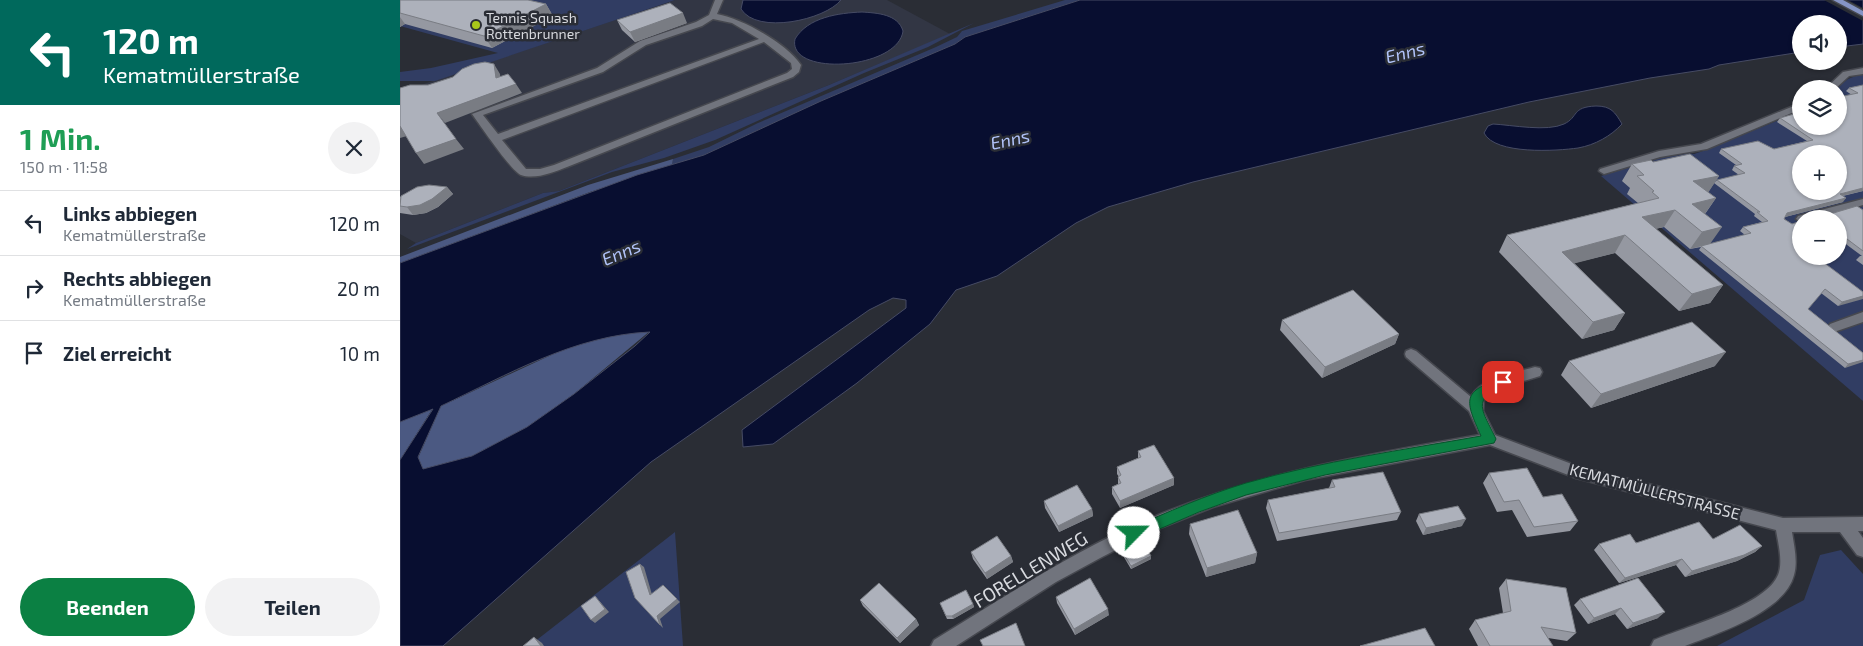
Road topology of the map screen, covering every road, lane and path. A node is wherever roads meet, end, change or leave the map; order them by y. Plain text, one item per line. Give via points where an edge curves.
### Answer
1 (719, 0) edge
2 (1837, 0) edge
3 (1863, 14) edge
4 (712, 16) junction
5 (766, 39) junction
6 (1863, 71) edge
7 (1839, 80) edge
8 (1792, 110) edge
9 (497, 138) junction
10 (1604, 171) dead end
11 (1863, 202) edge
12 (1834, 210) edge
13 (1792, 221) edge
14 (1788, 222) edge
15 (1863, 317) edge
16 (1834, 327) edge
17 (1411, 354) dead end
18 (1535, 372) dead end
19 (1476, 409) junction
20 (1490, 439) junction
21 (1783, 524) junction
22 (1863, 524) edge
23 (1844, 525) junction
24 (1863, 550) edge
25 (940, 646) edge
26 (1660, 646) edge

1 - 4 street
2 - 3 main road
4 - 5 street via 750,28
4 - 9 street via 699,24 643,43 600,70 477,114
5 - 9 street
5 - 9 street via 797,65 790,75 568,164 549,170 524,172 517,168
6 - 7 street via 1846,74
8 - 10 street via 1703,147 1659,154
11 - 12 street
13 - 14 street
15 - 16 street
17 - 19 street
18 - 19 street via 1487,388 1477,397
19 - 20 street
20 - 21 street, KEMATMÜLLERSTRASSE via 1576,472
20 - 25 street, FORELLENWEG via 1325,469 1246,489 1195,507 1084,558
21 - 23 street, KEMATMÜLLERSTRASSE
21 - 26 street via 1788,565 1777,592 1696,634
22 - 23 street, KEMATMÜLLERSTRASSE
23 - 24 street

